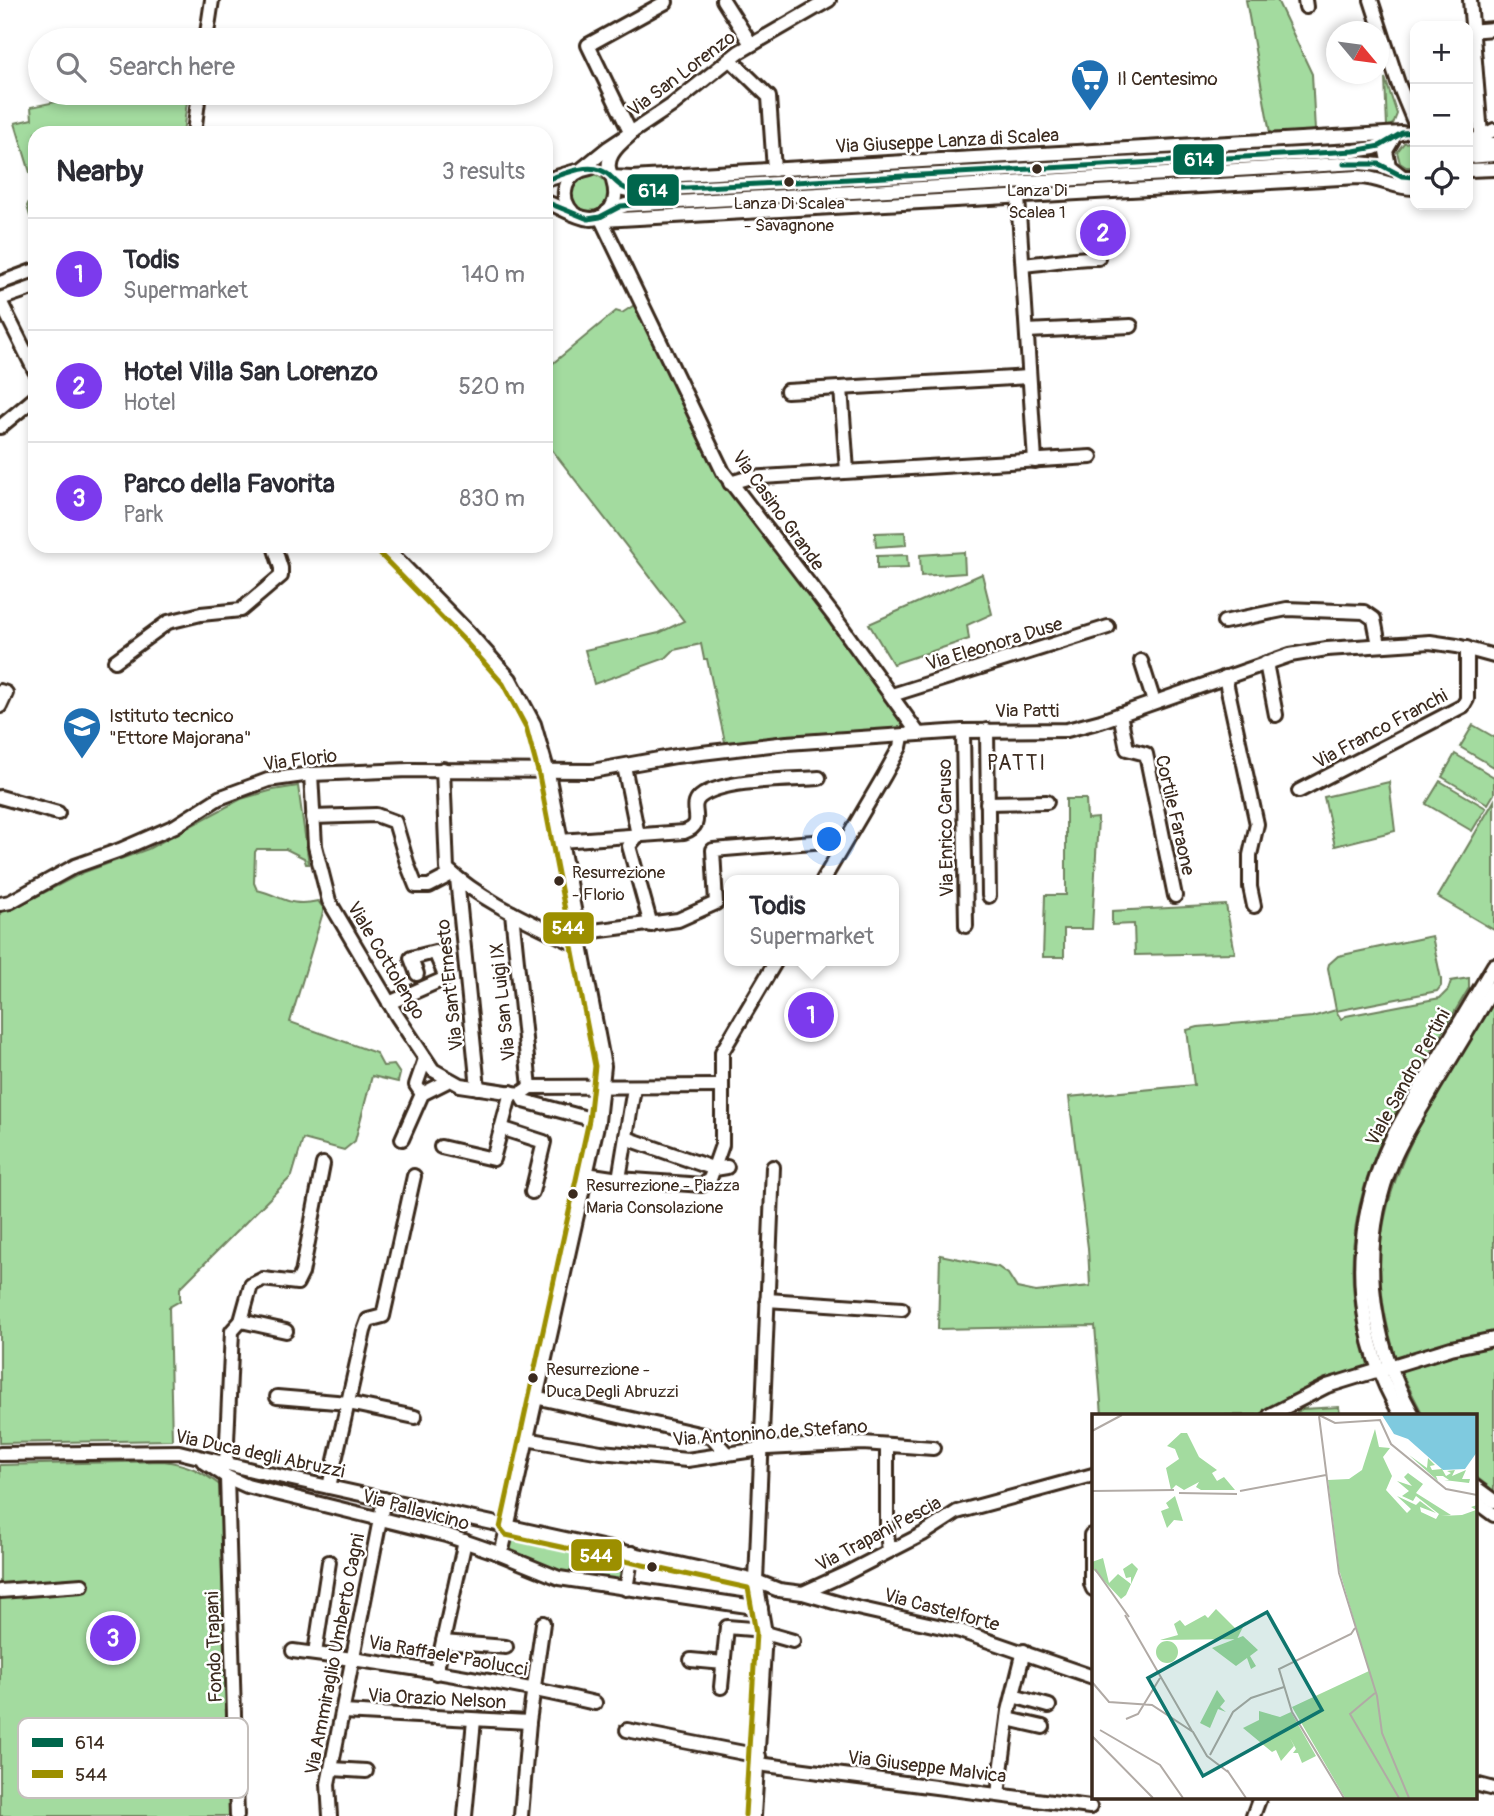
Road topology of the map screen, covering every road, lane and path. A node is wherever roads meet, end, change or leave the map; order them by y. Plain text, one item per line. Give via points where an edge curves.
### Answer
1 (212, 0) edge
2 (723, 0) edge
3 (829, 0) edge
4 (1371, 0) edge
5 (1470, 0) edge
6 (666, 2) dead end
7 (1471, 21) edge
8 (208, 28) edge
9 (1494, 29) edge
10 (1473, 31) edge
11 (751, 44) junction
12 (1473, 52) edge
13 (730, 59) junction
14 (1398, 83) junction
15 (198, 105) edge
16 (1410, 112) edge
17 (195, 126) edge
18 (1494, 130) edge
19 (1410, 133) edge
20 (630, 135) junction
21 (1481, 135) junction
22 (1397, 136) junction
23 (1286, 141) junction
24 (1473, 141) edge
25 (1473, 144) edge
26 (1494, 144) edge
27 (1494, 155) edge
28 (1243, 157) junction
29 (1473, 157) edge
30 (1333, 165) junction
31 (1494, 169) edge
32 (581, 170) junction
33 (774, 170) junction
34 (1392, 170) junction
35 (1473, 170) edge
36 (1410, 177) edge
37 (553, 178) edge
38 (612, 179) junction
39 (1281, 182) junction
40 (1410, 188) edge
41 (1018, 197) junction
42 (553, 205) edge
43 (574, 214) junction
44 (604, 217) junction
45 (1098, 258) dead end
46 (1023, 265) junction
47 (28, 273) edge
48 (0, 283) edge
49 (28, 290) edge
50 (0, 300) edge
51 (1131, 326) dead end
52 (1027, 331) junction
53 (28, 357) edge
54 (1030, 377) junction
55 (841, 388) junction
56 (787, 391) dead end
57 (28, 404) edge
58 (0, 427) edge
59 (1091, 457) dead end
60 (1035, 461) junction
61 (847, 471) junction
62 (730, 483) junction
63 (276, 553) edge
64 (391, 553) edge
65 (1224, 622) dead end
66 (1108, 627) dead end
67 (1380, 645) junction
68 (1467, 648) junction
69 (1494, 656) edge
70 (115, 660) dead end
71 (1141, 661) dead end
72 (1266, 663) junction
73 (1225, 677) junction
74 (3, 692) edge
75 (892, 695) junction
76 (1154, 702) junction
77 (0, 706) edge
78 (1120, 714) junction
79 (1276, 715) dead end
80 (987, 730) junction
81 (964, 731) junction
82 (918, 733) junction
83 (902, 737) junction
84 (624, 766) junction
85 (443, 769) junction
86 (548, 772) junction
87 (309, 774) junction
88 (819, 778) dead end
89 (1299, 791) dead end
90 (0, 797) edge
91 (1047, 802) dead end
92 (988, 803) junction
93 (58, 813) dead end
94 (313, 817) junction
95 (638, 835) junction
96 (560, 841) junction
97 (844, 843) junction
98 (826, 875) edge
99 (455, 876) junction
100 (989, 896) dead end
101 (1175, 896) dead end
102 (0, 904) edge
103 (1254, 906) dead end
104 (512, 913) junction
105 (651, 925) junction
106 (965, 926) dead end
107 (579, 937) junction
108 (1494, 965) edge
109 (773, 966) edge
110 (417, 974) dead end
111 (1494, 987) edge
112 (389, 1003) junction
113 (425, 1059) junction
114 (450, 1080) junction
115 (603, 1086) junction
116 (721, 1086) junction
117 (478, 1088) junction
118 (634, 1088) junction
119 (520, 1091) junction
120 (422, 1094) junction
121 (598, 1121) junction
122 (501, 1128) junction
123 (626, 1138) junction
124 (402, 1139) dead end
125 (441, 1147) dead end
126 (323, 1164) dead end
127 (773, 1167) dead end
128 (721, 1168) junction
129 (586, 1174) junction
130 (414, 1176) dead end
131 (619, 1179) junction
132 (532, 1192) dead end
133 (767, 1300) junction
134 (902, 1310) dead end
135 (241, 1321) junction
136 (286, 1331) dead end
137 (1494, 1339) edge
138 (1384, 1369) junction
139 (278, 1397) dead end
140 (535, 1397) junction
141 (348, 1403) junction
142 (1272, 1414) edge
143 (1401, 1414) edge
144 (1412, 1414) edge
145 (415, 1417) dead end
146 (526, 1439) junction
147 (887, 1445) junction
148 (933, 1448) dead end
149 (760, 1449) junction
150 (0, 1454) edge
151 (192, 1454) junction
152 (727, 1454) junction
153 (226, 1463) junction
154 (269, 1474) junction
155 (1092, 1475) edge
156 (227, 1477) junction
157 (298, 1480) junction
158 (329, 1487) junction
159 (1476, 1488) edge
160 (265, 1490) junction
161 (294, 1498) junction
162 (384, 1499) junction
163 (1494, 1501) edge
164 (1476, 1502) edge
165 (1494, 1515) edge
166 (379, 1519) junction
167 (483, 1521) junction
168 (508, 1526) junction
169 (1091, 1535) dead end
170 (465, 1541) junction
171 (478, 1546) junction
172 (889, 1551) junction
173 (495, 1552) junction
174 (632, 1553) junction
175 (329, 1562) dead end
176 (756, 1581) junction
177 (82, 1585) dead end
178 (1092, 1586) edge
179 (626, 1588) junction
180 (779, 1590) junction
181 (0, 1591) edge
182 (803, 1593) junction
183 (761, 1608) junction
184 (543, 1623) dead end
185 (765, 1632) junction
186 (793, 1641) dead end
187 (443, 1642) junction
188 (506, 1647) dead end
189 (293, 1651) dead end
190 (1024, 1651) junction
191 (315, 1653) junction
192 (354, 1658) junction
193 (691, 1660) dead end
194 (724, 1663) junction
195 (436, 1672) junction
196 (1092, 1677) edge
197 (721, 1687) dead end
198 (533, 1689) junction
199 (1013, 1696) junction
200 (595, 1703) dead end
201 (1049, 1706) dead end
202 (344, 1712) junction
203 (234, 1718) edge
204 (1008, 1719) junction
205 (474, 1720) junction
206 (529, 1722) junction
207 (1044, 1727) dead end
208 (627, 1730) dead end
209 (758, 1760) junction
210 (331, 1769) junction
211 (366, 1771) dead end
212 (1476, 1784) edge
213 (1494, 1789) edge
214 (998, 1794) junction
215 (236, 1798) edge
216 (1260, 1798) edge
217 (1091, 1807) edge
218 (237, 1816) edge
219 (330, 1816) edge
220 (465, 1816) edge
221 (521, 1816) edge
222 (754, 1816) edge
223 (1253, 1816) edge

1 - 8 street
2 - 11 street
3 - 11 street, Via San Lorenzo
4 - 14 street
5 - 7 street
6 - 20 street via 588,45
9 - 10 street
11 - 13 street, Via San Lorenzo
12 - 21 street
13 - 20 street, Via San Lorenzo
13 - 33 street via 769,97
14 - 16 street
14 - 22 street via 1404,119
15 - 17 street
18 - 21 street
19 - 22 street
20 - 32 street, Via San Lorenzo
20 - 38 street, Via San Lorenzo via 612,154
21 - 24 street
22 - 23 street, Via Giuseppe Lanza di Scalea
22 - 28 street, Via Giuseppe Lanza di Scalea via 1362,150
22 - 34 street via 1386,154
23 - 28 street, Via Giuseppe Lanza di Scalea
23 - 33 street, Via Giuseppe Lanza di Scalea
25 - 26 street
27 - 29 street
28 - 38 street, Via Giuseppe Lanza di Scalea via 632,191
30 - 34 street via 1369,163
30 - 39 street
30 - 44 street via 626,205
31 - 35 street
32 - 37 street, Via San Lorenzo
32 - 38 street via 600,169
32 - 43 street via 568,180 564,193
33 - 38 street, Via Giuseppe Lanza di Scalea
34 - 36 street
38 - 44 street via 615,198
39 - 40 street via 1364,177
39 - 41 street
41 - 44 street
41 - 46 street
42 - 43 street
43 - 44 street via 588,219
44 - 62 street, Via Casino Grande via 639,303
45 - 46 street
46 - 52 street
47 - 48 street
49 - 50 street
50 - 53 street
51 - 52 street
52 - 54 street
54 - 55 street
54 - 60 street
55 - 56 street
55 - 61 street
57 - 58 street
59 - 60 street
60 - 61 street
61 - 62 street
62 - 75 street, Via Casino Grande
63 - 70 street via 281,576 241,610 168,622
64 - 86 street via 510,679 534,724
65 - 67 street via 1287,609 1364,612 1374,619
66 - 75 street, Via Eleonora Duse
67 - 68 street, Via Patti via 1438,643
67 - 72 street, Via Patti via 1327,649
68 - 69 street, Via Patti
68 - 89 street, Via Franco Franchi via 1467,699 1463,706
71 - 76 street
72 - 73 street, Via Patti
72 - 79 street
73 - 76 street, Via Patti
73 - 103 street via 1257,824 1250,855
74 - 77 street
75 - 82 street, Via Casino Grande
76 - 78 street, Via Patti
78 - 80 street, Via Patti via 1067,730
78 - 101 street, Cortile Faraone via 1127,749 1146,754
80 - 81 street, Via Patti
80 - 92 street
81 - 82 street, Via Patti
81 - 106 street, Via Enrico Caruso
82 - 83 street, Via Patti
83 - 84 street, Via Patti via 711,751
83 - 97 street
84 - 86 street, Via Patti
84 - 95 street
85 - 86 street, Via Florio
85 - 87 street, Via Florio
85 - 99 street, Via Sant'Ernesto via 447,869
86 - 96 street
87 - 94 street, Viale Cottolengo
87 - 102 street, Via Florio via 268,780 219,798 176,826 75,866
88 - 95 street via 717,787 698,798 696,822 688,831
90 - 93 street
91 - 92 street
92 - 100 street
94 - 99 street via 376,816 395,822 416,886 429,887
94 - 112 street, Viale Cottolengo via 314,846 329,901
95 - 96 street
95 - 105 street via 629,846
96 - 107 street
97 - 98 street
97 - 105 street via 713,850 716,902 678,920
99 - 104 street
99 - 117 street, Via Sant'Ernesto
104 - 107 street via 571,942
104 - 119 street, Via San Luigi IX
105 - 107 street
107 - 115 street via 604,1066
108 - 138 street, Viale Sandro Pertini via 1399,1125 1374,1186 1361,1275 1366,1324
109 - 116 street via 722,1052
110 - 112 street via 411,958 435,952 446,978
111 - 138 street, Viale Sandro Pertini via 1401,1143 1383,1190 1372,1283
112 - 113 street, Viale Cottolengo
113 - 114 street, Viale Cottolengo
113 - 120 street via 416,1085
114 - 117 street, Viale Cottolengo
114 - 120 street
115 - 118 street, Viale Cottolengo
115 - 119 street, Viale Cottolengo
115 - 121 street
116 - 118 street, Viale Cottolengo
116 - 128 street
117 - 119 street, Viale Cottolengo
118 - 123 street
119 - 121 street, Viale Cottolengo via 524,1101
119 - 122 street
120 - 124 street
121 - 129 street
122 - 125 street via 493,1159
122 - 132 street via 544,1142
123 - 128 street
123 - 131 street
126 - 135 street via 297,1283 262,1279 251,1285
127 - 133 street
128 - 131 street via 702,1185
129 - 131 street
129 - 140 street
130 - 141 street via 383,1316 368,1320
133 - 134 street
133 - 149 street
135 - 136 street
135 - 153 street via 233,1331 230,1348
137 - 138 street
138 - 142 street via 1327,1387
138 - 143 street, Viale Sandro Pertini
138 - 144 street, Viale Sandro Pertini
139 - 141 street
140 - 146 street
140 - 152 street via 712,1437
141 - 145 street
141 - 158 street
146 - 152 street, Via Antonino de Stefano via 687,1460
146 - 168 street
147 - 148 street, Via Antonino de Stefano
147 - 149 street, Via Antonino de Stefano
147 - 172 street
149 - 152 street, Via Antonino de Stefano
149 - 176 street
150 - 151 street, Via Duca degli Abruzzi
151 - 153 street, Via Duca degli Abruzzi
151 - 156 street, Via Pallavicino
153 - 154 street, Via Duca degli Abruzzi
154 - 157 street, Via Duca degli Abruzzi
154 - 160 street
155 - 172 street, Via Trapani Pescia via 957,1512
156 - 160 street, Via Pallavicino
156 - 203 street, Fondo Trapani
157 - 158 street, Via Duca degli Abruzzi
157 - 161 street
158 - 162 street, Via Duca degli Abruzzi
159 - 163 street
160 - 161 street, Via Pallavicino
161 - 166 street, Via Pallavicino
162 - 166 street, Via Ammiraglio Umberto Cagni
162 - 167 street, Via Duca degli Abruzzi
164 - 165 street
166 - 170 street, Via Pallavicino
166 - 192 street, Via Ammiraglio Umberto Cagni
167 - 168 street, Via Duca degli Abruzzi
167 - 171 street
168 - 173 street via 502,1548
168 - 174 street, Via Duca degli Abruzzi
169 - 178 street
170 - 171 street, Via Pallavicino
170 - 187 street
171 - 173 street, Via Pallavicino
172 - 182 street, Via Trapani Pescia
173 - 179 street, Via Pallavicino via 559,1577
174 - 176 street, Via Castelforte
174 - 179 street
175 - 191 street
176 - 180 street, Via Castelforte
176 - 183 street
177 - 181 street
179 - 183 street, Via Pallavicino
180 - 182 street, Via Castelforte
180 - 183 street
182 - 190 street, Via Castelforte
183 - 185 street
184 - 198 street
185 - 186 street
185 - 194 street via 727,1627
185 - 209 street
187 - 188 street
187 - 195 street
189 - 191 street, Via Raffaele Paolucci
190 - 196 street, Via Castelforte
190 - 199 street
191 - 192 street, Via Raffaele Paolucci
192 - 195 street, Via Raffaele Paolucci
192 - 202 street, Via Ammiraglio Umberto Cagni
193 - 194 street
194 - 197 street
195 - 198 street, Via Raffaele Paolucci
198 - 200 street, Via Raffaele Paolucci
198 - 206 street
199 - 201 street
199 - 204 street
202 - 205 street, Via Orazio Nelson
202 - 210 street, Via Ammiraglio Umberto Cagni
204 - 207 street
204 - 214 street
205 - 206 street, Via Orazio Nelson
205 - 220 street
206 - 221 street
208 - 209 street, Via Giuseppe Malvica
209 - 214 street, Via Giuseppe Malvica
209 - 222 street
210 - 211 street
210 - 219 street, Via Ammiraglio Umberto Cagni
212 - 213 street
214 - 217 street, Via Giuseppe Malvica
215 - 218 street, Fondo Trapani
216 - 223 street

